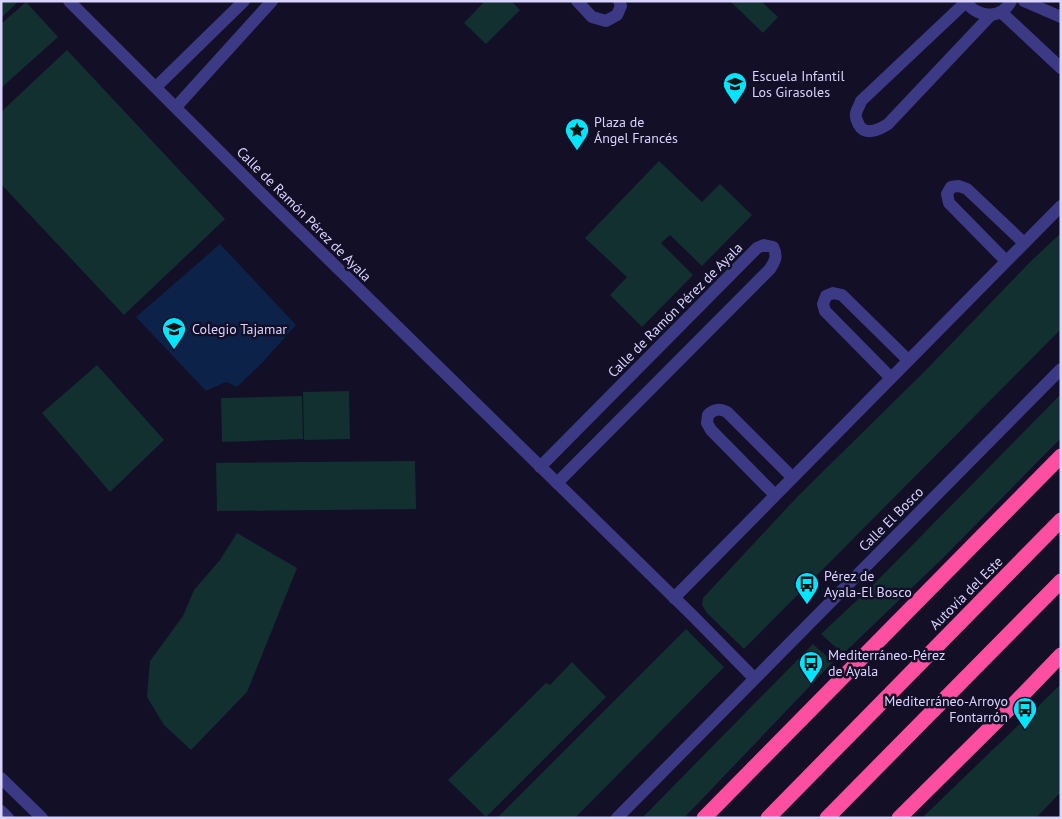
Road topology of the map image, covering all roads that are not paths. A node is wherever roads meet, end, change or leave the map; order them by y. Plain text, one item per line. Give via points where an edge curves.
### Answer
1 (70, 1) edge
2 (244, 1) edge
3 (272, 1) edge
4 (577, 1) edge
5 (619, 1) edge
6 (1011, 1) edge
7 (1024, 1) edge
8 (966, 2) edge
9 (996, 14) junction
10 (1061, 17) edge
11 (1061, 68) edge
12 (156, 87) junction
13 (176, 107) junction
14 (1061, 206) edge
15 (1024, 243) junction
16 (1006, 261) junction
17 (908, 360) junction
18 (1061, 369) edge
19 (891, 378) junction
20 (1061, 456) edge
21 (540, 467) junction
22 (792, 477) junction
23 (556, 482) junction
24 (774, 494) junction
25 (1061, 520) edge
26 (1061, 581) edge
27 (674, 598) junction
28 (1061, 655) edge
29 (754, 678) junction
30 (1, 778) edge
31 (930, 787) junction
32 (1, 811) edge
33 (36, 816) edge
34 (8, 818) edge
35 (617, 818) edge
36 (704, 818) edge
37 (768, 818) edge
38 (827, 818) edge
39 (899, 818) edge
40 (909, 818) edge

1 - 12 street, Calle de Ramón Pérez de Ayala
2 - 12 street
3 - 13 street
4 - 5 street via 592,17 606,21 617,15 621,6
6 - 9 street
7 - 10 street
8 - 9 street via 981,14
8 - 9 street via 861,101 856,113 861,128 879,130 888,124
9 - 11 street
12 - 13 street, Calle de Ramón Pérez de Ayala
13 - 21 street, Calle de Ramón Pérez de Ayala
14 - 15 street
15 - 16 street
15 - 16 street via 966,189 951,187 947,194 949,203
16 - 17 street
17 - 19 street
17 - 19 street via 842,295 833,293 826,296 825,311
18 - 29 street, Calle El Bosco
19 - 22 street
20 - 36 highway
21 - 23 street, Calle de Ramón Pérez de Ayala
21 - 23 street, Calle de Ramón Pérez de Ayala via 757,248 764,245 773,247 776,253 770,269
22 - 24 street
22 - 24 street via 727,412 713,410 707,423 711,430
23 - 27 street, Calle de Ramón Pérez de Ayala
24 - 27 street
25 - 37 highway, Autovía del Este
26 - 38 highway
27 - 29 street, Calle de Ramón Pérez de Ayala
28 - 31 highway
29 - 35 street, Calle El Bosco
30 - 33 street
31 - 39 highway
31 - 40 highway
32 - 34 street

